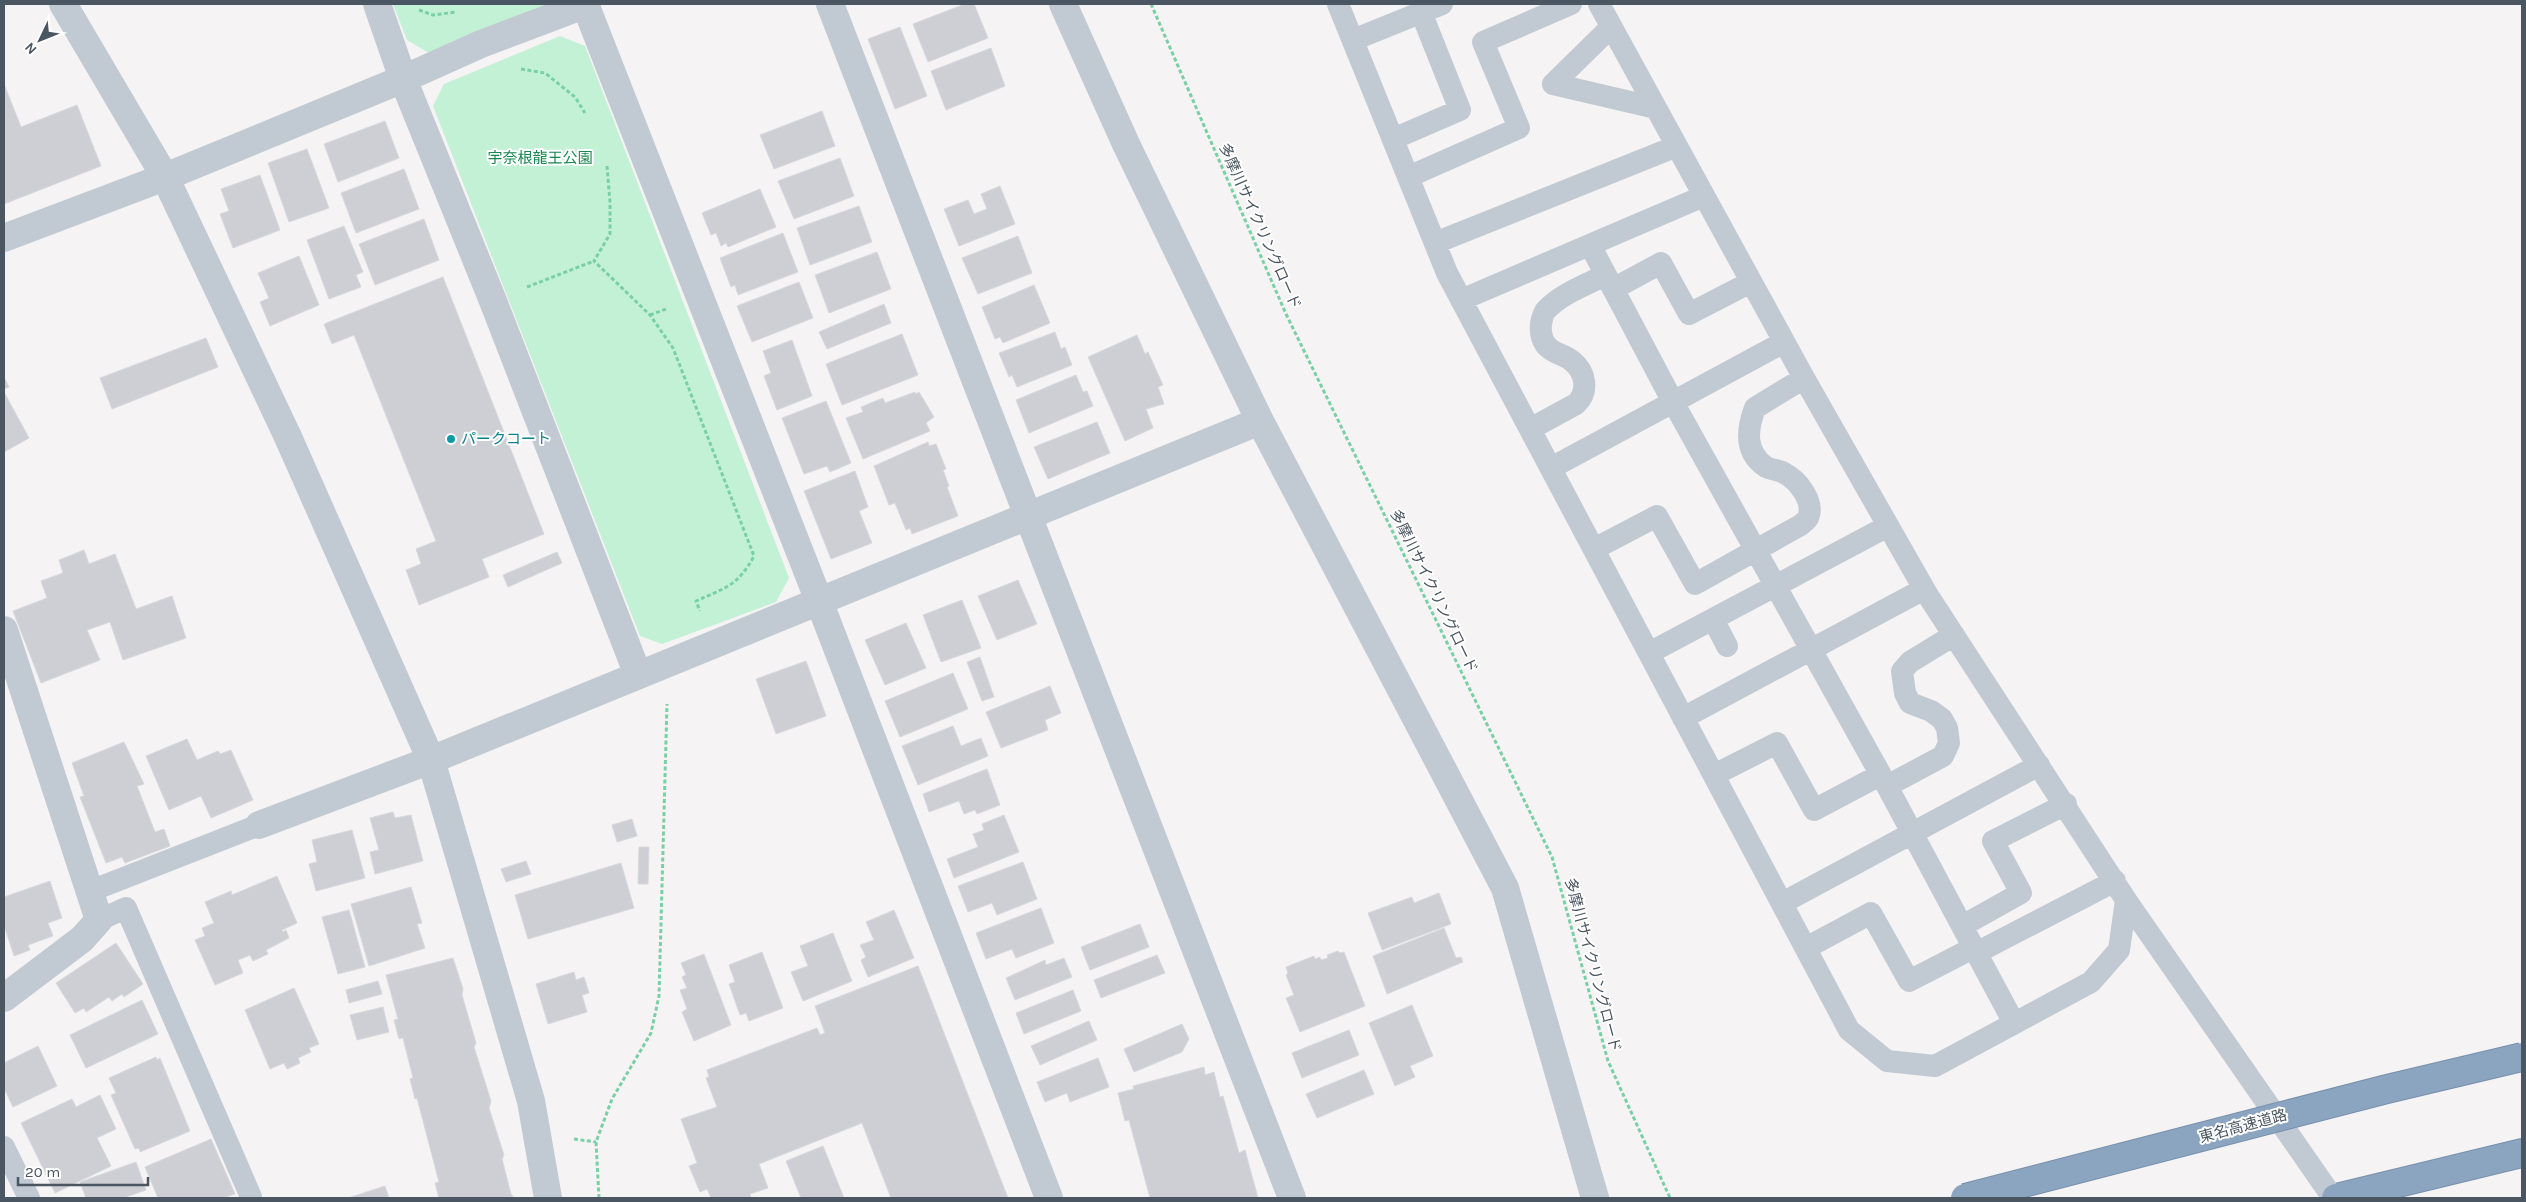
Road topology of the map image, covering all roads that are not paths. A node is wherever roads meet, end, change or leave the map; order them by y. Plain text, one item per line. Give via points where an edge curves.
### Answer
1 (63, 4) edge
2 (377, 4) edge
3 (586, 4) edge
4 (830, 4) edge
5 (1063, 4) edge
6 (1338, 4) edge
7 (1442, 4) edge
8 (1571, 4) edge
9 (1598, 4) edge
10 (1421, 12) junction
11 (1611, 27) junction
12 (1353, 40) junction
13 (403, 79) junction
14 (1656, 108) junction
15 (1393, 139) junction
16 (1677, 146) junction
17 (1408, 176) junction
18 (165, 177) junction
19 (1704, 196) junction
20 (4, 238) edge
21 (1435, 243) junction
22 (1590, 245) junction
23 (1609, 282) junction
24 (1751, 282) junction
25 (1461, 300) junction
26 (1784, 342) junction
27 (1804, 378) junction
28 (1673, 402) junction
29 (1260, 422) junction
30 (1530, 429) junction
31 (1551, 468) junction
32 (1028, 515) junction
33 (1888, 526) junction
34 (1594, 550) junction
35 (1756, 550) junction
36 (1775, 586) junction
37 (1924, 590) junction
38 (819, 601) junction
39 (1713, 620) junction
40 (4, 630) edge
41 (1954, 635) junction
42 (1727, 646) dead end
43 (1811, 650) junction
44 (1649, 653) junction
45 (638, 675) junction
46 (1683, 718) junction
47 (431, 760) junction
48 (2039, 765) junction
49 (1714, 775) junction
50 (1883, 780) junction
51 (2066, 804) junction
52 (259, 825) joint
53 (1912, 833) junction
54 (2115, 881) junction
55 (88, 892) junction
56 (2126, 900) junction
57 (1782, 903) junction
58 (99, 920) junction
59 (1962, 926) junction
60 (1806, 948) junction
61 (1975, 950) junction
62 (4, 998) edge
63 (2014, 1023) junction
64 (2522, 1057) edge
65 (4, 1147) edge
66 (2522, 1153) edge
67 (251, 1196) dead end
68 (28, 1198) edge
69 (548, 1198) edge
70 (1049, 1198) edge
71 (1292, 1198) edge
72 (1595, 1198) edge
73 (1965, 1198) edge
74 (2334, 1198) edge

1 - 18 street
2 - 13 street
3 - 13 street via 481,44
3 - 38 street
4 - 32 street
5 - 29 street via 1126,144
6 - 12 lane
7 - 10 lane
8 - 17 lane via 1483,42 1519,128
9 - 11 lane
10 - 12 lane
10 - 15 lane via 1460,110
11 - 14 lane
11 - 14 lane via 1554,84
12 - 15 lane
13 - 18 street
13 - 45 street
14 - 16 lane
15 - 17 lane
16 - 19 lane
16 - 21 lane
17 - 21 lane
18 - 20 street
18 - 47 street via 288,436
19 - 22 lane
19 - 24 lane
21 - 25 lane
22 - 23 lane
22 - 25 lane
23 - 24 lane via 1661,263 1689,314
23 - 28 lane
23 - 30 lane via 1556,300 1544,312 1540,327 1543,341 1549,349 1577,366 1585,387 1576,404
24 - 26 lane
25 - 30 lane
26 - 27 lane
26 - 28 lane
27 - 33 lane
27 - 35 lane via 1755,408 1748,428 1756,457 1767,468 1785,473 1797,482 1810,505 1808,518 1800,526
28 - 31 lane
28 - 35 lane
29 - 32 street
29 - 72 street via 1505,888
30 - 31 lane
31 - 34 lane
32 - 38 street
32 - 71 street
33 - 36 lane
33 - 37 lane
34 - 35 lane via 1657,516 1695,584
34 - 44 lane
35 - 36 lane
36 - 39 lane
36 - 43 lane
37 - 41 lane
37 - 43 lane
38 - 45 street
38 - 70 street
39 - 42 lane
39 - 44 lane
40 - 55 street
41 - 48 lane
41 - 50 lane via 1902,670 1905,693 1910,703 1931,711 1942,719 1947,728 1949,742 1943,756
43 - 46 lane
43 - 50 lane
44 - 46 lane
45 - 47 street
46 - 49 lane
47 - 52 street
47 - 69 street via 531,1101
48 - 51 lane
48 - 53 lane
49 - 50 lane via 1777,743 1814,810
49 - 57 lane
50 - 53 lane
51 - 54 lane
51 - 59 lane via 1993,841 2021,893
52 - 55 lane
53 - 57 lane
53 - 59 lane
54 - 56 lane
54 - 61 lane
55 - 58 street
56 - 63 lane via 2119,950 2091,982
56 - 74 lane
57 - 60 lane
58 - 62 street via 82,939
58 - 67 lane via 126,908
59 - 61 lane
60 - 61 lane via 1871,913 1909,981
60 - 63 lane via 1849,1030 1887,1061 1936,1066
61 - 63 lane
64 - 73 highway, 東名高速道路, bridge
65 - 68 lane
66 - 74 highway

